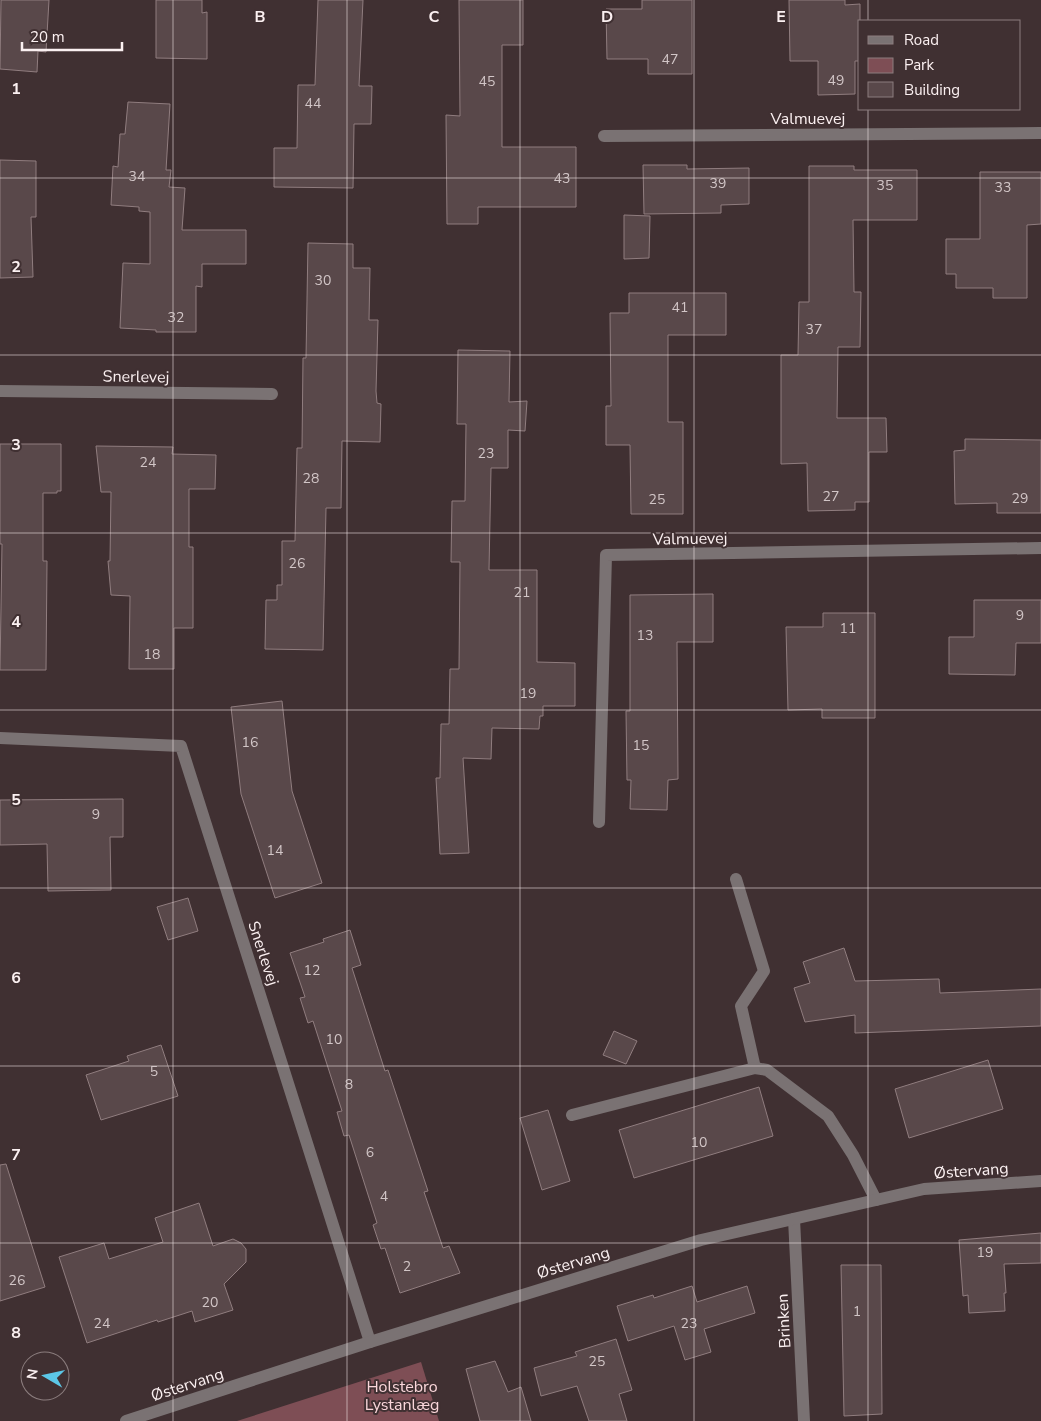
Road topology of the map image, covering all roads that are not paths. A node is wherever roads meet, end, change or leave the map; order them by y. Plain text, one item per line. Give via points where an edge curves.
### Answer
1 (1041, 133) edge
2 (604, 136) dead end
3 (0, 391) edge
4 (272, 394) dead end
5 (1041, 548) edge
6 (0, 738) edge
7 (599, 822) dead end
8 (736, 879) dead end
9 (755, 1068) junction
10 (572, 1115) dead end
11 (1041, 1181) edge
12 (876, 1200) junction
13 (794, 1219) junction
14 (370, 1342) junction
15 (126, 1421) edge
16 (804, 1421) edge

1 - 2 street, Valmuevej
3 - 4 street, Snerlevej
5 - 7 street, Valmuevej via 606,555
6 - 14 street, Snerlevej via 181,746
8 - 9 street via 764,971 741,1006
9 - 10 street
9 - 12 street via 767,1070 828,1116
11 - 12 street, Østervang via 924,1189
12 - 13 street, Østervang
13 - 14 street, Østervang via 702,1240
13 - 16 street, Brinken
14 - 15 street, Østervang

